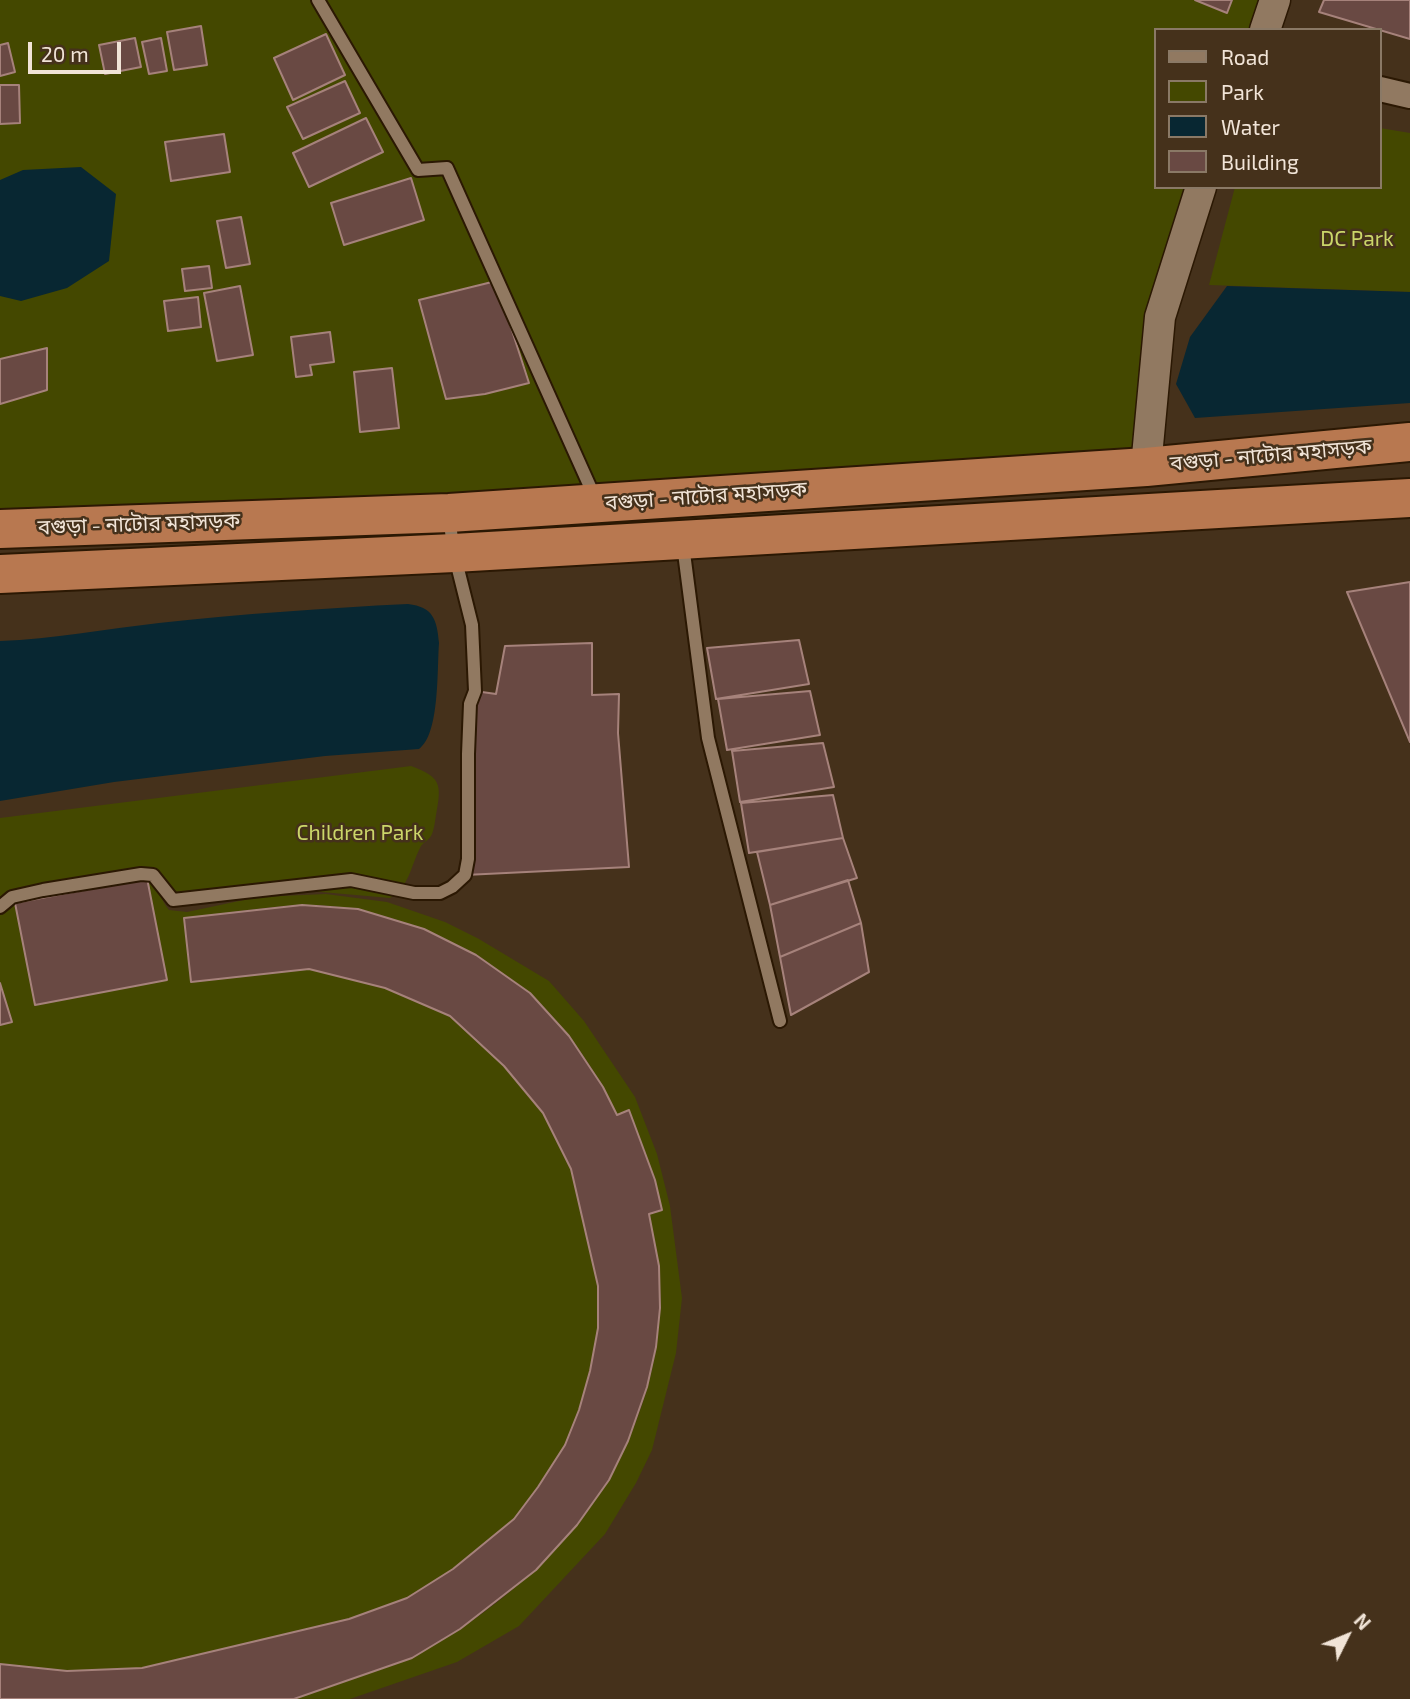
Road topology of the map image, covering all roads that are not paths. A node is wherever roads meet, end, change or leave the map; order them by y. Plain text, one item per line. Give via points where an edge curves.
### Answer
1 (318, 0) edge
2 (1275, 0) edge
3 (1266, 28) edge
4 (1382, 89) edge
5 (1410, 96) edge
6 (1200, 189) edge
7 (1410, 442) edge
8 (1146, 467) junction
9 (1410, 498) edge
10 (597, 503) junction
11 (449, 513) junction
12 (1129, 514) junction
13 (0, 529) edge
14 (682, 540) junction
15 (454, 553) junction
16 (0, 573) edge
17 (0, 907) edge
18 (780, 1021) dead end

1 - 10 lane via 418,170 447,168
2 - 3 street
4 - 5 street
6 - 8 street via 1160,317
7 - 8 highway, বগুড়া - নাটোর মহাসড়ক
8 - 10 highway, বগুড়া - নাটোর মহাসড়ক
8 - 12 highway
9 - 12 highway, বগুড়া - নাটোর মহাসড়ক
10 - 11 highway, বগুড়া - নাটোর মহাসড়ক
11 - 13 highway, বগুড়া - নাটোর মহাসড়ক
11 - 15 lane
12 - 14 highway, বগুড়া - নাটোর মহাসড়ক
14 - 15 highway, বগুড়া - নাটোর মহাসড়ক
14 - 18 lane via 708,738
15 - 16 highway, বগুড়া - নাটোর মহাসড়ক
15 - 17 lane via 472,625 475,691 470,704 468,859 465,875 452,887 440,893 414,893 351,880 173,900 153,875 141,874 12,897

